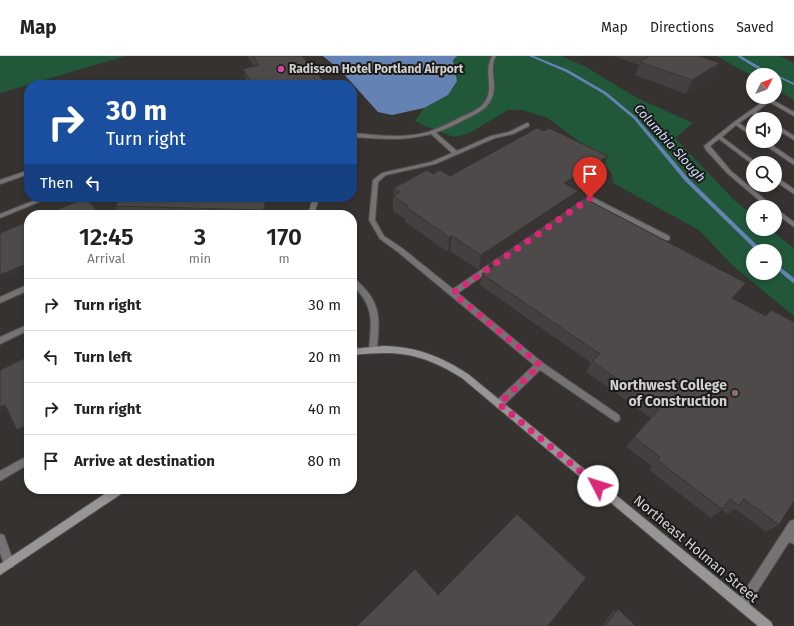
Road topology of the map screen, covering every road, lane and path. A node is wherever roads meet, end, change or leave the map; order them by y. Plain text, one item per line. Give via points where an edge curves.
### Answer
1 (494, 56) edge
2 (753, 112) edge
3 (794, 114) edge
4 (746, 117) edge
5 (736, 123) junction
6 (527, 125) dead end
7 (746, 130) edge
8 (782, 130) edge
9 (432, 132) junction
10 (357, 136) edge
11 (719, 137) junction
12 (794, 138) edge
13 (772, 148) edge
14 (456, 153) junction
15 (746, 157) edge
16 (794, 163) edge
17 (24, 174) edge
18 (0, 182) edge
19 (782, 183) edge
20 (794, 192) edge
21 (763, 200) edge
22 (35, 202) edge
23 (577, 207) edge
24 (0, 216) edge
25 (782, 216) edge
26 (794, 225) edge
27 (667, 238) dead end
28 (505, 257) edge
29 (357, 286) edge
30 (24, 289) edge
31 (453, 293) junction
32 (0, 300) edge
33 (24, 329) edge
34 (0, 341) edge
35 (374, 349) junction
36 (357, 351) edge
37 (540, 365) junction
38 (499, 404) junction
39 (616, 418) dead end
40 (24, 462) edge
41 (0, 476) edge
42 (113, 494) edge
43 (792, 533) edge
44 (0, 539) edge
45 (4, 566) edge
46 (742, 605) junction
47 (767, 626) edge

1 - 9 street via 489,70 489,99 483,108
2 - 3 street via 770,100
4 - 5 street
5 - 7 street
5 - 11 street
6 - 14 street via 511,134 493,137
8 - 12 street
9 - 10 street via 406,137
9 - 14 street
11 - 15 street
11 - 21 street via 707,146 711,153
13 - 16 street
14 - 31 street via 433,163 384,174 375,181 372,220 382,237
17 - 18 street
19 - 20 street
22 - 24 street
23 - 27 street via 590,198
25 - 26 street
28 - 31 street
29 - 35 street via 374,305
30 - 32 street
31 - 37 street
33 - 34 street
35 - 36 street, Northeast Holman Street
35 - 38 street, Northeast Holman Street via 413,351 433,357 465,376
37 - 38 street
37 - 39 street
38 - 46 street, Northeast Holman Street
40 - 41 street
42 - 45 street
43 - 46 street
44 - 45 street
46 - 47 street, Northeast Holman Street

